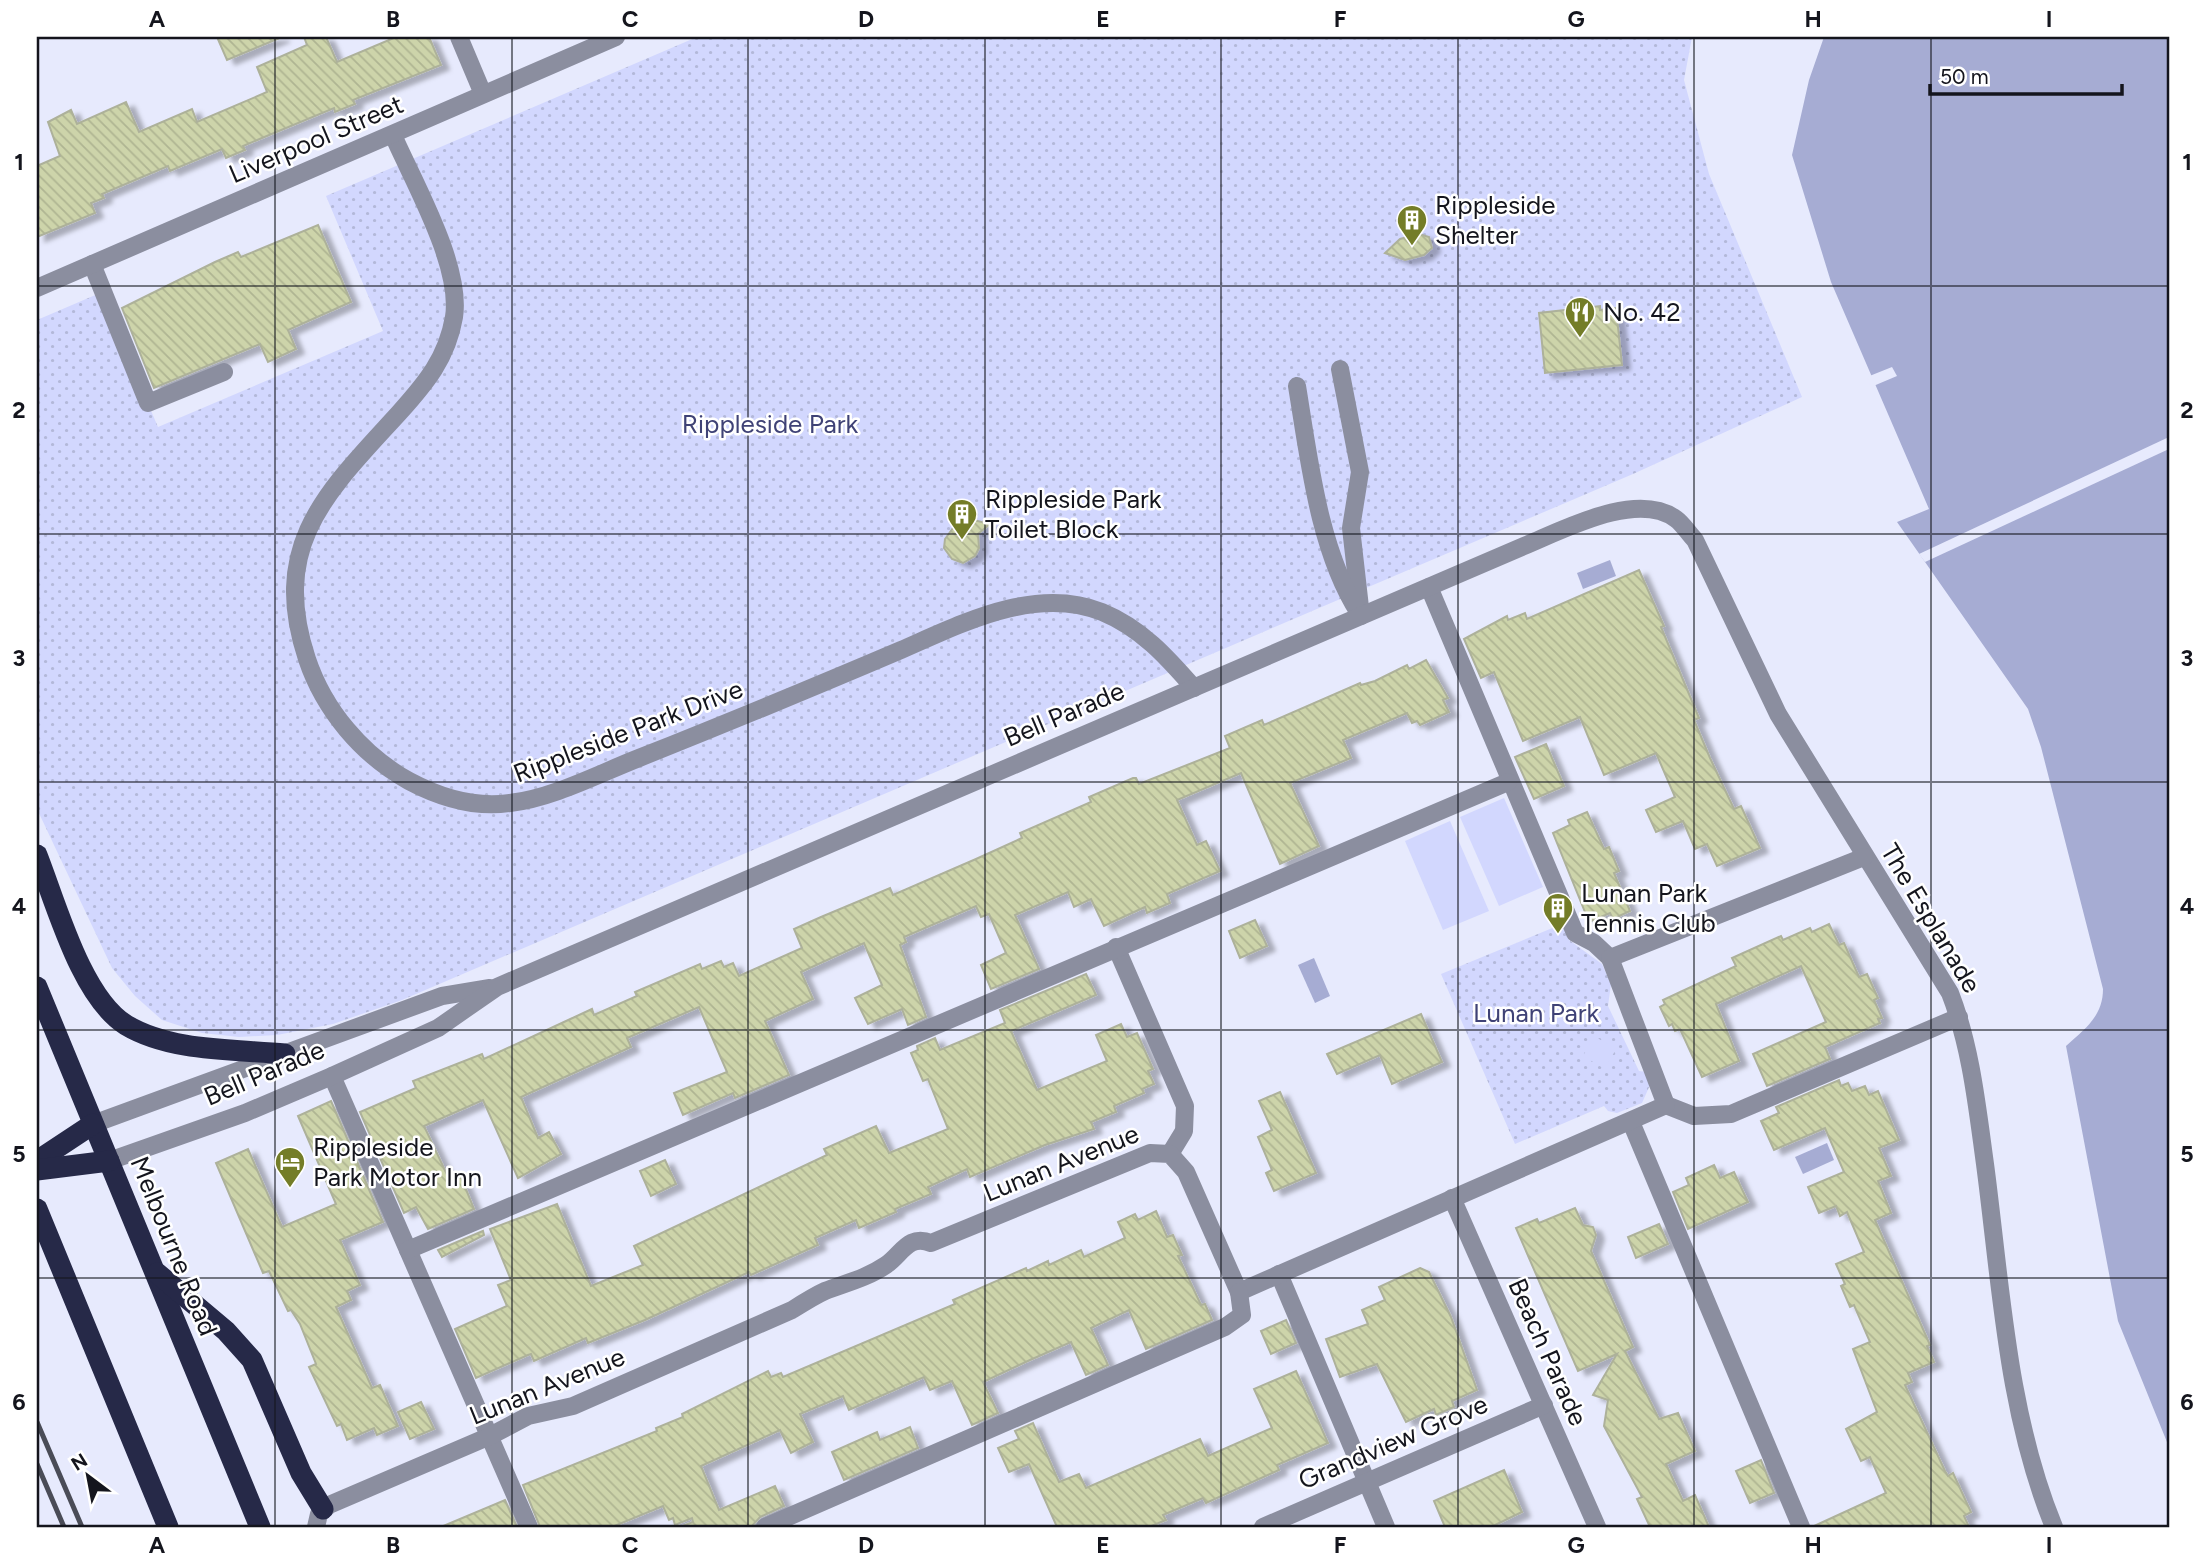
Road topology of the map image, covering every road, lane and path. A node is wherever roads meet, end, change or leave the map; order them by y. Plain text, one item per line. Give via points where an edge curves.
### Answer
1 (459, 37) edge
2 (616, 37) edge
3 (484, 94) junction
4 (393, 135) junction
5 (92, 264) junction
6 (37, 288) edge
7 (1340, 369) dead end
8 (224, 372) dead end
9 (1297, 386) dead end
10 (1658, 511) joint
11 (1429, 587) junction
12 (1361, 616) junction
13 (1194, 688) junction
14 (1508, 782) junction
15 (37, 855) edge
16 (1864, 857) junction
17 (1116, 947) junction
18 (1610, 958) junction
19 (37, 987) edge
20 (497, 987) junction
21 (1959, 1017) junction
22 (285, 1054) junction
23 (332, 1076) junction
24 (1666, 1105) junction
25 (1631, 1122) junction
26 (93, 1124) junction
27 (1170, 1154) junction
28 (37, 1161) edge
29 (108, 1161) junction
30 (37, 1170) edge
31 (1452, 1198) junction
32 (37, 1209) edge
33 (408, 1250) junction
34 (153, 1270) junction
35 (1279, 1274) junction
36 (1239, 1292) junction
37 (1544, 1405) junction
38 (490, 1436) junction
39 (1366, 1482) junction
40 (319, 1518) edge
41 (168, 1527) edge
42 (260, 1527) edge
43 (529, 1527) edge
44 (765, 1527) edge
45 (1263, 1527) edge
46 (1386, 1527) edge
47 (1597, 1527) edge
48 (1801, 1527) edge
49 (2054, 1527) edge

1 - 3 street
2 - 3 street, Liverpool Street
3 - 4 street, Liverpool Street
4 - 5 street, Liverpool Street
4 - 13 street, Rippleside Park Drive via 448,261 454,299 450,333 434,375 318,506 301,547 294,582 296,618 313,676 350,734 397,773 470,804 511,803 565,787 977,618 1024,604 1100,611 1155,643
5 - 6 street, Liverpool Street
5 - 8 street via 148,403
7 - 12 street via 1360,472 1351,528
9 - 12 street via 1326,536 1344,590
10 - 11 street, Bell Parade via 1628,509 1594,518
10 - 16 street, The Esplanade via 1676,519 1695,540 1778,714
11 - 12 street, Bell Parade
11 - 14 street
12 - 13 street, Bell Parade
13 - 20 street, Bell Parade
14 - 17 street
14 - 18 street via 1575,933
15 - 22 highway via 81,964 110,1011 127,1025 168,1041
16 - 18 street
16 - 21 street, The Esplanade via 1950,993
17 - 27 street via 1185,1106 1184,1131
17 - 33 street
18 - 24 street
19 - 26 highway, Melbourne Road
20 - 22 street, Bell Parade via 442,996
20 - 23 street, Bell Parade via 438,1028
21 - 24 street via 1731,1114 1694,1116
21 - 49 street, The Esplanade via 1976,1096 2023,1431
22 - 26 street, Bell Parade
23 - 29 street, Bell Parade via 245,1113
23 - 33 street
24 - 25 street
25 - 31 street
25 - 48 street
26 - 28 highway, Bell Parade
26 - 29 highway, Melbourne Road
27 - 36 street, Lunan Avenue via 1186,1172
27 - 38 street, Lunan Avenue via 1150,1153 931,1243 911,1242 888,1264 792,1310 591,1399 528,1416
29 - 30 highway, Bell Parade
29 - 34 highway, Melbourne Road
31 - 35 street
31 - 37 street, Beach Parade
32 - 41 highway
33 - 38 street
34 - 40 highway via 241,1345
34 - 42 highway, Melbourne Road
35 - 36 street
35 - 39 street
36 - 44 street via 1242,1315 1225,1327
37 - 39 street, Grandview Grove
37 - 47 street, Beach Parade
38 - 40 street, Lunan Avenue
38 - 43 street
39 - 45 street, Grandview Grove
39 - 46 street

